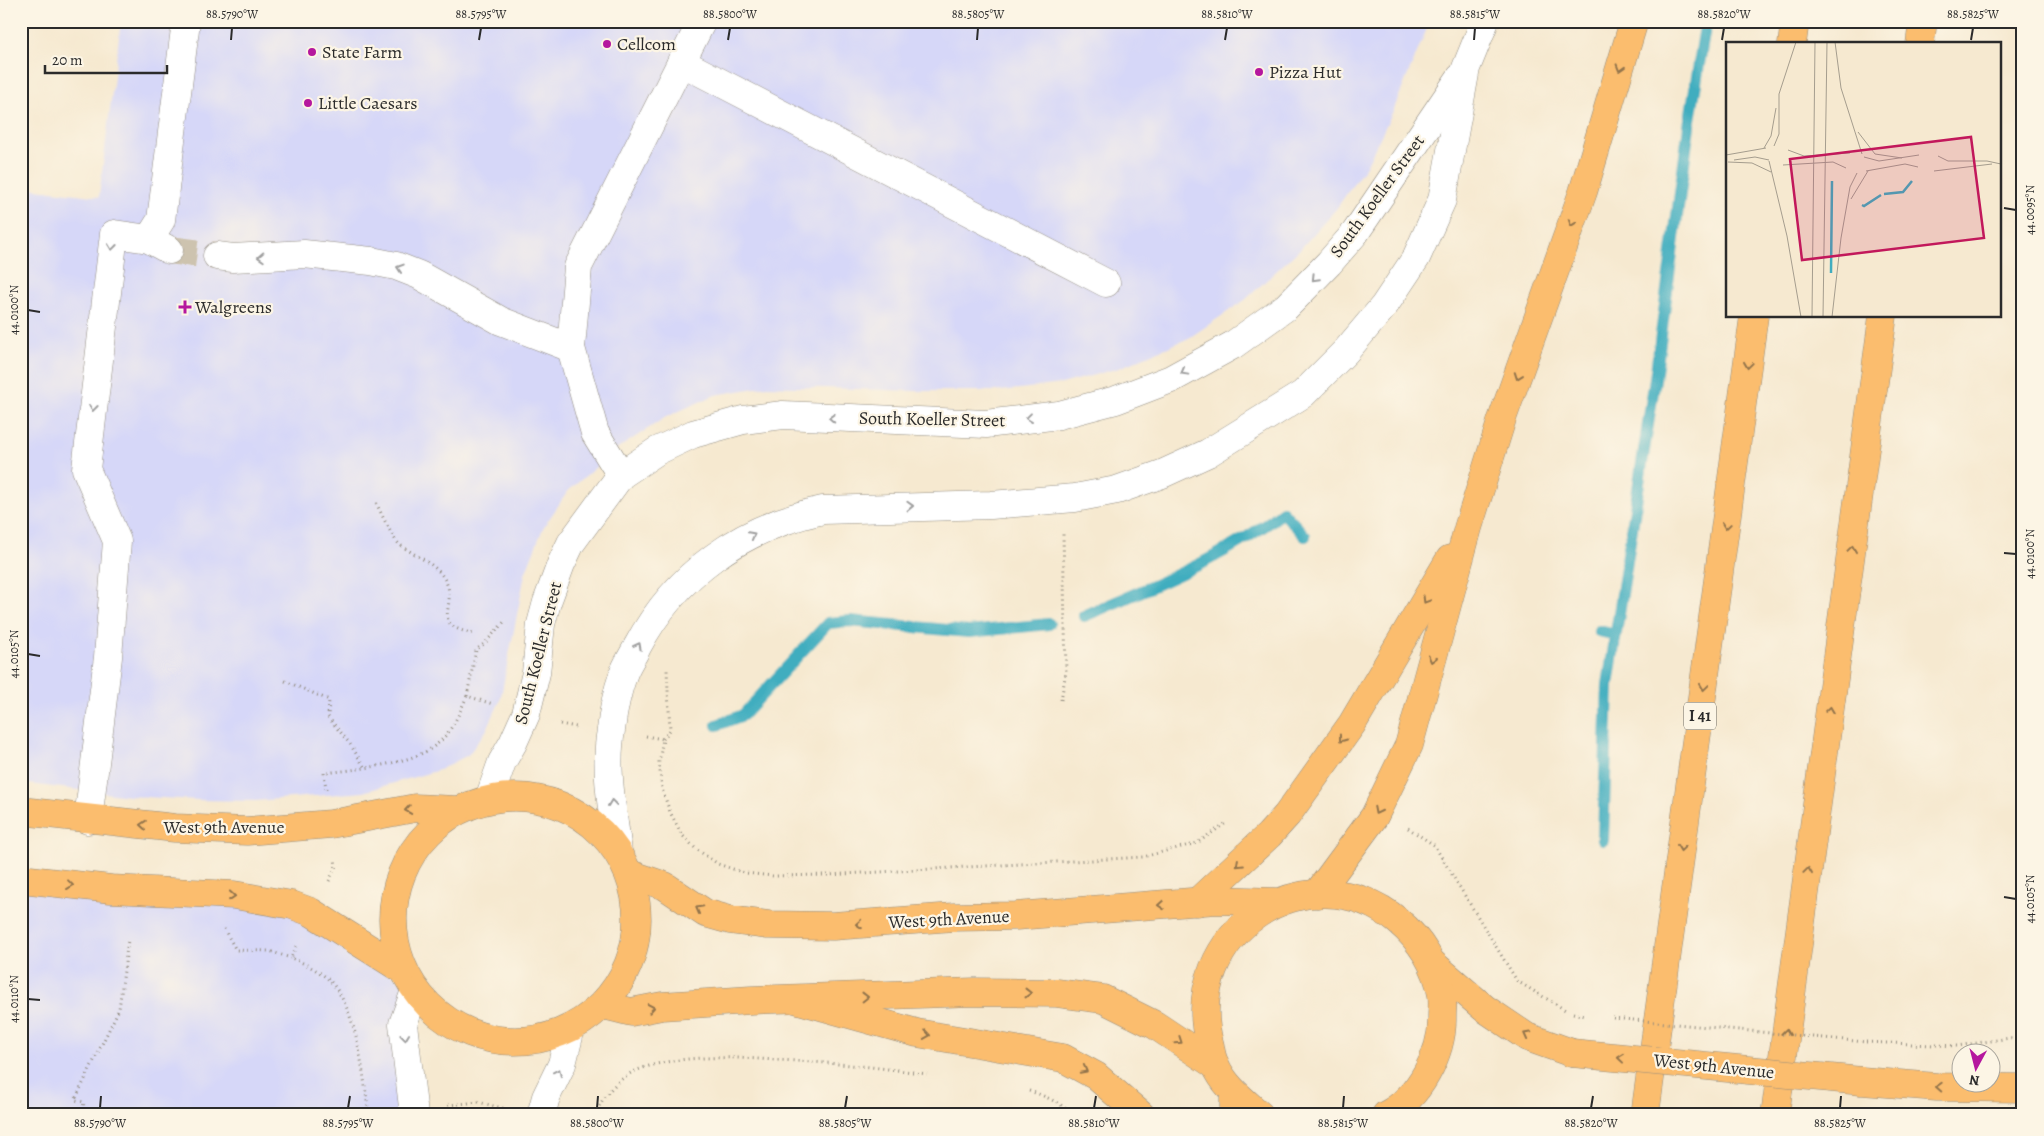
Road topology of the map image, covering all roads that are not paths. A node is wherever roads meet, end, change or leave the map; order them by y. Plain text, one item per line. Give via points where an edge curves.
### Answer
1 (186, 21) edge
2 (702, 21) edge
3 (1485, 21) edge
4 (1634, 21) edge
5 (1795, 21) edge
6 (1923, 21) edge
7 (1792, 42) edge
8 (1920, 42) edge
9 (681, 62) junction
10 (1466, 68) junction
11 (217, 256) tunnel mouth
12 (1106, 283) dead end
13 (1754, 318) edge
14 (1883, 318) edge
15 (571, 348) junction
16 (621, 475) junction
17 (1468, 528) junction
18 (489, 799) junction
19 (457, 810) junction
20 (21, 811) edge
21 (88, 820) junction
22 (624, 863) junction
23 (21, 879) edge
24 (1317, 894) junction
25 (1197, 902) junction
26 (1280, 902) junction
27 (1432, 963) junction
28 (409, 980) junction
29 (795, 999) junction
30 (603, 1005) junction
31 (571, 1028) junction
32 (1215, 1065) junction
33 (2023, 1088) edge
34 (1234, 1104) edge
35 (426, 1110) edge
36 (541, 1115) edge
37 (1141, 1115) edge
38 (1260, 1115) edge
39 (1386, 1115) edge
40 (1645, 1115) edge
41 (1775, 1115) edge

1 -> 21 street via 159,245 114,234 86,469 117,541 108,657
2 - 9 street
3 - 10 street, South Koeller Street
4 -> 17 main road via 1583,192 1502,419
5 - 7 main road
6 - 8 main road
9 - 12 street
9 - 15 street via 578,267
10 -> 16 street, South Koeller Street via 1355,233 1329,263 1286,307 1232,345 1171,379 1116,400 1059,415 986,424 783,415 743,420 693,434 657,451
22 -> 10 street, South Koeller Street via 609,778 610,732 623,674 649,625 674,594 714,556 758,531 796,516 823,510 991,505 1056,500 1117,490 1208,453 1303,394 1346,351 1384,306 1416,258 1442,200
15 -> 11 street via 501,321 419,275 396,266 304,254
13 -> 40 main road, I 41
41 -> 14 main road
15 - 16 street via 595,433
16 - 18 street, South Koeller Street via 571,543 561,564 541,624 536,673 526,714 502,762
17 -> 24 main road via 1409,745 1374,817
17 -> 25 main road via 1352,724 1292,807 1269,835
18 - 19 main road
18 - 22 main road via 526,797 562,805 593,824
19 -> 21 main road, West 9th Avenue via 415,808 330,824 247,831
19 - 28 main road via 421,839 398,879 392,925
20 - 21 main road, West 9th Avenue
25 -> 22 main road, West 9th Avenue via 833,926 768,925 705,913
22 - 30 main road via 638,908 636,943 624,976
23 -> 28 main road via 111,889 234,895 292,905 311,912
24 - 26 main road
24 - 27 main road via 1353,897 1385,911 1413,933
25 - 26 main road, West 9th Avenue
26 - 32 main road via 1246,922 1220,952 1206,988 1204,1027
33 -> 27 main road, West 9th Avenue, bridge via 1937,1087 1572,1053 1527,1037 1484,1008
27 - 39 main road via 1442,995 1442,1028 1434,1060 1417,1088
28 - 31 main road via 446,1021 486,1039 529,1041
28 -> 35 street via 403,1024
30 -> 29 main road via 631,1012 662,1006
29 -> 32 main road via 974,992 1057,993 1104,999 1155,1025
29 -> 37 main road via 917,1033 1063,1058 1096,1076
30 - 31 main road
36 -> 31 street via 562,1064
32 - 34 main road
34 - 38 main road

